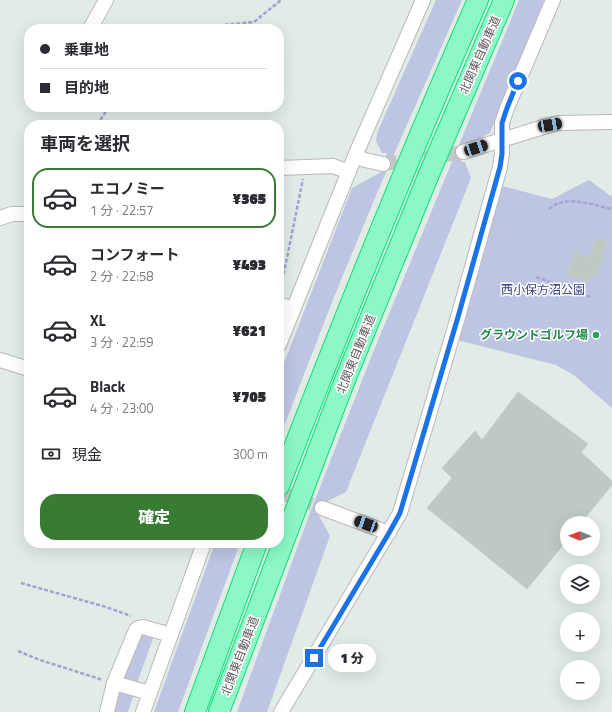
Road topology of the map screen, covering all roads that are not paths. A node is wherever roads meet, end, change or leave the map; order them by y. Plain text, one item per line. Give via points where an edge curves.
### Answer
1 (106, 0) edge
2 (423, 0) edge
3 (478, 0) edge
4 (504, 0) edge
5 (553, 0) edge
6 (93, 24) edge
7 (612, 122) edge
8 (502, 139) junction
9 (463, 152) tunnel mouth
10 (355, 156) junction
11 (383, 164) tunnel mouth
12 (284, 168) edge
13 (349, 172) junction
14 (24, 214) edge
15 (0, 218) edge
16 (284, 306) edge
17 (293, 309) junction
18 (284, 332) edge
19 (0, 360) edge
20 (24, 367) edge
21 (284, 473) edge
22 (322, 508) tunnel mouth
23 (389, 533) junction
24 (284, 541) edge
25 (202, 548) edge
26 (255, 548) edge
27 (281, 548) edge
28 (170, 635) junction
29 (114, 684) junction
30 (150, 693) junction
31 (107, 712) edge
32 (143, 712) edge
33 (195, 712) edge
34 (219, 712) edge
35 (281, 712) edge

1 - 6 street
2 - 10 street
3 - 21 highway, 北関東自動車道 via 404,174
4 - 24 highway, 北関東自動車道 via 429,174 343,385
5 - 8 street via 507,108 502,123
7 - 8 street via 559,123
8 - 9 street
8 - 23 street via 500,167 458,317 400,513
10 - 11 street
10 - 13 street
12 - 13 street via 333,166
13 - 17 street
14 - 15 street
16 - 17 street
17 - 18 street
19 - 20 street
22 - 23 street
23 - 35 street
25 - 28 street
26 - 33 highway, 北関東自動車道
27 - 34 highway, 北関東自動車道
28 - 29 street via 143,626 138,628
28 - 30 street
29 - 30 street
29 - 31 street
30 - 32 street

